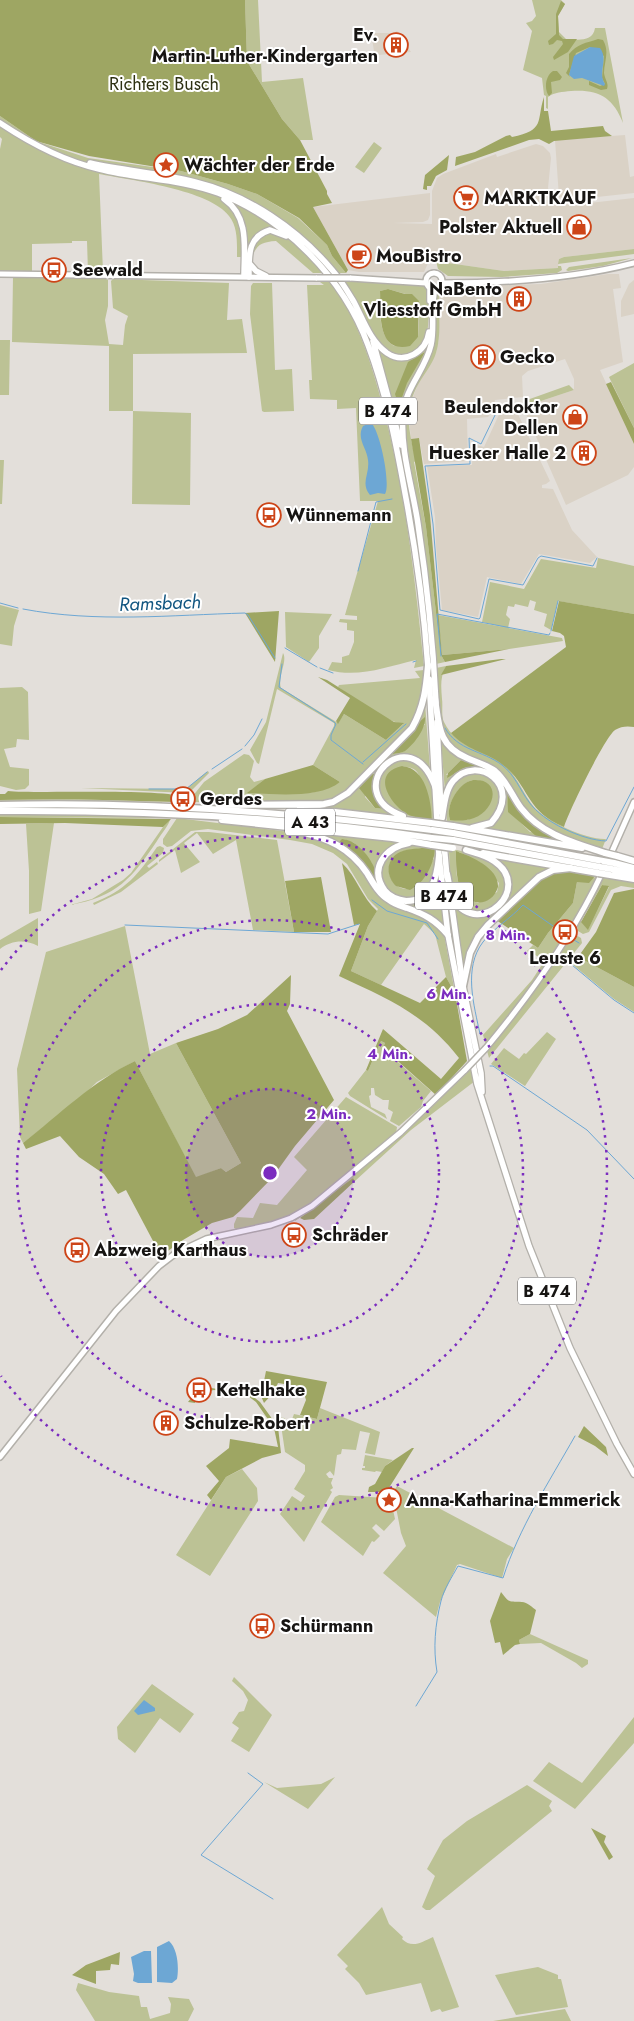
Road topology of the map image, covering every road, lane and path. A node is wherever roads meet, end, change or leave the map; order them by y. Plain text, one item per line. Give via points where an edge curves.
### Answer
1 (0, 122) edge
2 (63, 157) junction
3 (189, 186) junction
4 (305, 250) junction
5 (249, 263) junction
6 (634, 263) edge
7 (0, 274) edge
8 (246, 276) junction
9 (266, 276) junction
10 (442, 281) junction
11 (430, 284) junction
12 (370, 334) junction
13 (408, 470) junction
14 (428, 665) junction
15 (435, 698) junction
16 (436, 789) junction
17 (634, 802) edge
18 (0, 804) edge
19 (268, 805) junction
20 (189, 810) junction
21 (0, 811) edge
22 (442, 818) junction
23 (414, 820) junction
24 (277, 826) junction
25 (472, 828) junction
26 (432, 834) junction
27 (453, 837) junction
28 (423, 843) junction
29 (466, 850) junction
30 (605, 853) junction
31 (439, 856) junction
32 (634, 861) edge
33 (600, 867) junction
34 (571, 868) junction
35 (634, 868) edge
36 (612, 869) junction
37 (447, 874) junction
38 (634, 874) edge
39 (634, 879) edge
40 (448, 935) junction
41 (463, 986) junction
42 (483, 1098) junction
43 (0, 1457) edge
44 (634, 1474) edge

1 - 2 highway, B 474 via 37,146
2 - 3 highway, B 474 via 100,170
2 - 12 highway, B 474 via 196,182 226,192 259,209 297,236 334,272
3 - 4 highway, B 474 via 217,193 248,208 290,235
3 - 8 highway via 223,198 238,213 244,236
4 - 5 highway via 280,232 270,230 256,237 251,244
4 - 14 highway, B 474 via 326,272 353,313 368,344 381,386 412,527
5 - 8 highway
5 - 9 highway
6 - 10 main road via 564,276 480,282
7 - 8 main road
8 - 9 main road
9 - 11 main road, bridge via 422,278
10 - 11 main road
10 - 11 main road via 436,273 431,273
11 - 12 highway via 428,339 416,354 394,356 381,348
11 - 13 highway via 433,301 431,344 403,408 402,431
12 - 13 highway, B 474
13 - 15 highway, B 474 via 427,591
14 - 16 highway, B 474
14 - 19 highway via 426,696 412,728 348,793 324,804
15 - 22 highway, B 474
15 - 30 highway via 439,729 452,750 494,771 521,808 541,827
16 - 23 highway via 428,770 416,760 399,758 383,765 376,779 379,798 391,811
16 - 31 highway, B 474
17 - 43 main road, bridge via 596,884 560,947 522,1003 465,1070 416,1119 312,1206 271,1225 206,1239 176,1253 159,1266 116,1311
18 - 20 highway, A 43 via 170,806
19 - 20 highway
19 - 23 highway
20 - 21 highway, A 43 via 176,813
20 - 24 highway
20 - 26 highway, A 43 via 317,817
22 - 25 highway via 446,797 454,781 468,772 488,773 500,785 502,807 491,823
22 - 37 highway, B 474
23 - 26 highway
24 - 28 highway
24 - 40 highway via 336,843 354,857 390,902 430,917
25 - 27 highway
25 - 30 highway
26 - 27 highway, A 43, bridge
26 - 27 highway, bridge
26 - 28 highway
27 - 29 highway
27 - 33 highway, A 43
28 - 31 highway via 401,844 386,854 379,877 389,894 407,901 425,895 436,879
29 - 34 highway
29 - 37 highway via 486,856 501,867 508,882 502,904 479,914 465,910 454,900
30 - 32 highway, bridge
31 - 40 highway, B 474
33 - 34 highway
33 - 36 highway, A 43, bridge
34 - 41 highway via 553,870 539,877 488,925 470,953
35 - 36 highway, A 43
36 - 38 highway, A 43
36 - 39 highway
37 - 41 highway, B 474
40 - 42 highway, B 474 via 475,1076
41 - 42 highway, B 474
42 - 44 highway, B 474 via 529,1246 570,1348

